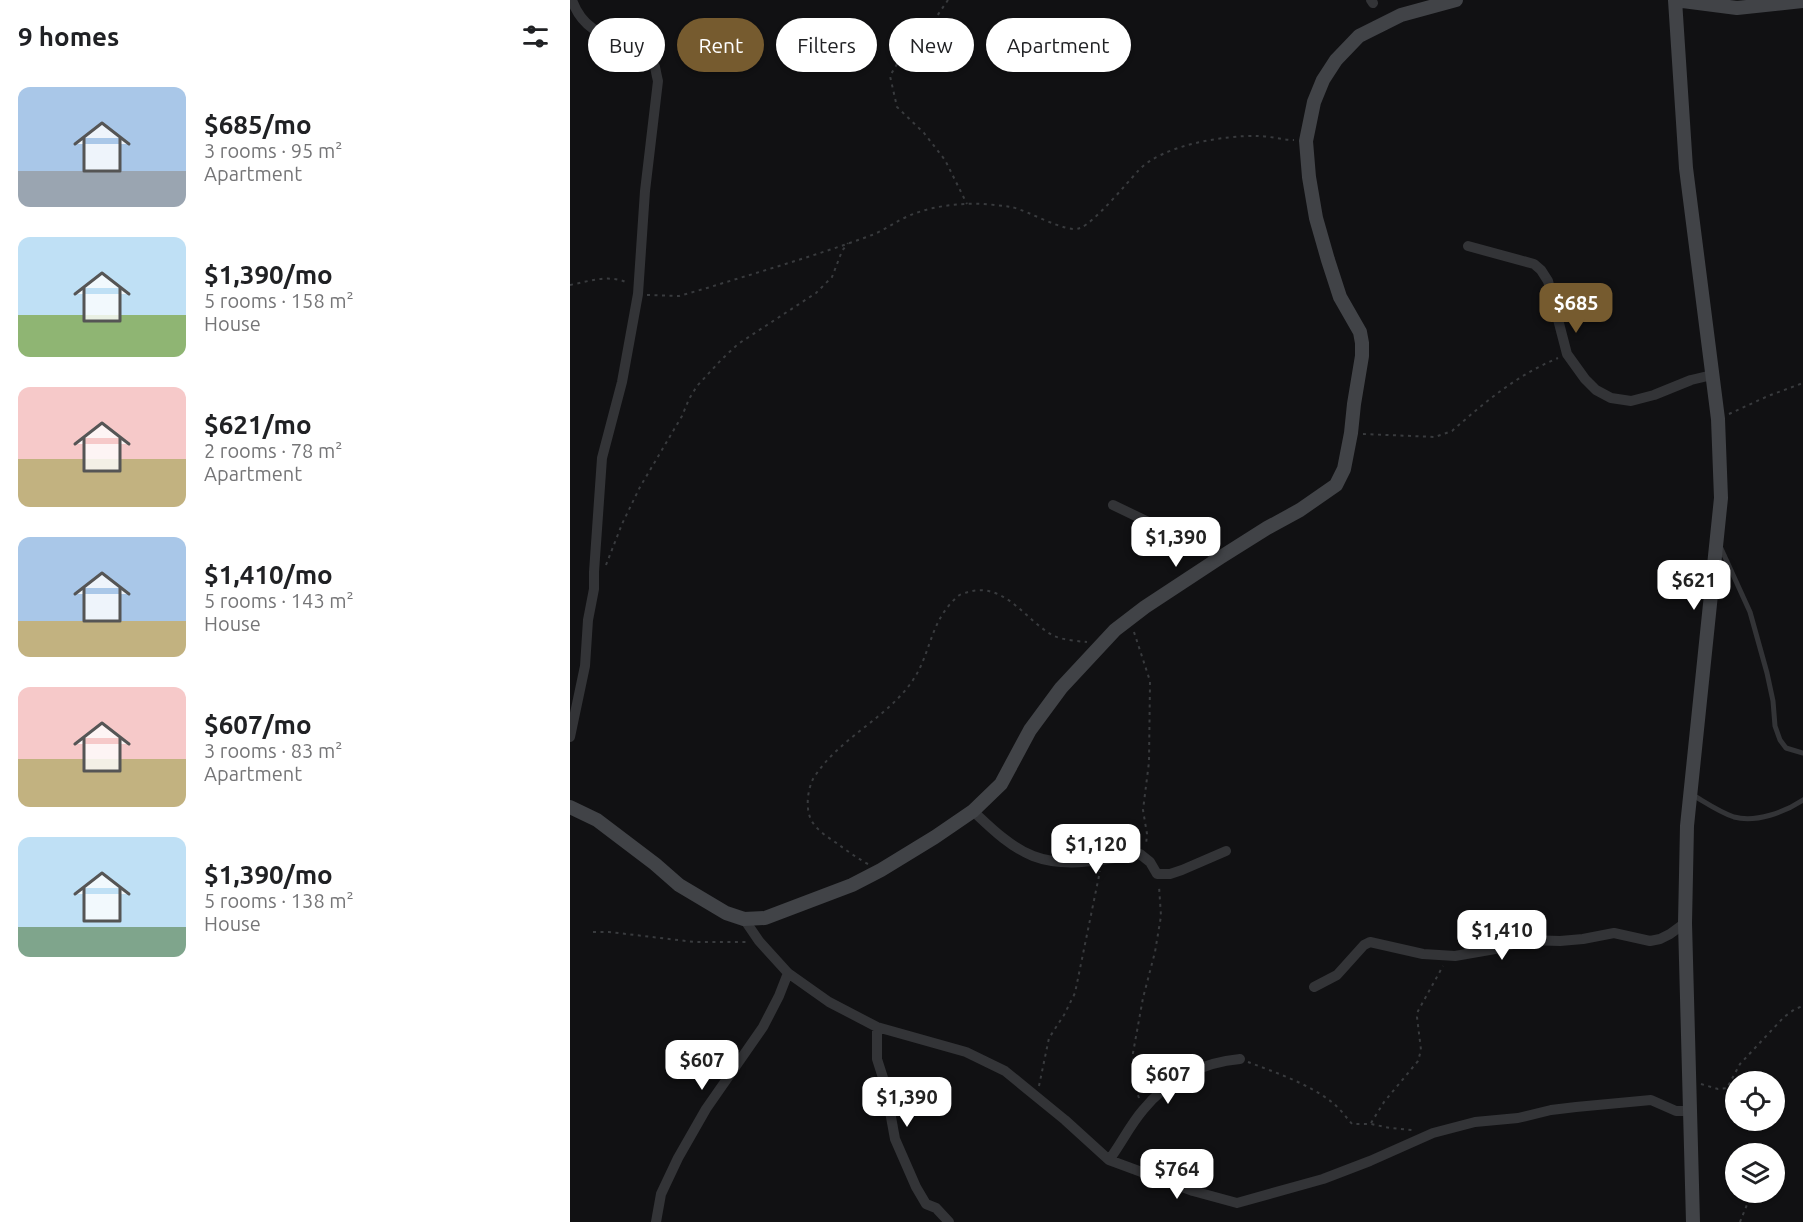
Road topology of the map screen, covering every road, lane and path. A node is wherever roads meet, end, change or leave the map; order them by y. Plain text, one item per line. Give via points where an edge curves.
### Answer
1 (572, 0) edge
2 (948, 0) edge
3 (1456, 0) edge
4 (1675, 0) edge
5 (1803, 1) edge
6 (1776, 2) edge
7 (1306, 141) junction
8 (967, 204) junction
9 (848, 243) junction
10 (1468, 246) dead end
11 (570, 285) edge
12 (638, 294) junction
13 (1567, 354) junction
14 (1712, 375) junction
15 (1803, 383) edge
16 (1718, 419) junction
17 (1351, 433) junction
18 (1113, 505) dead end
19 (1717, 540) junction
20 (1221, 557) junction
21 (606, 567) dead end
22 (1130, 619) junction
23 (1099, 646) junction
24 (570, 737) edge
25 (1803, 753) edge
26 (1690, 794) junction
27 (1803, 800) edge
28 (570, 807) edge
29 (973, 811) junction
30 (1226, 851) dead end
31 (1140, 854) junction
32 (1102, 860) junction
33 (881, 870) junction
34 (1157, 874) junction
35 (744, 919) junction
36 (1685, 923) junction
37 (593, 932) dead end
38 (759, 941) junction
39 (1449, 956) junction
40 (788, 973) junction
41 (1314, 987) dead end
42 (1803, 1006) edge
43 (877, 1027) junction
44 (1240, 1059) joint
45 (1690, 1081) junction
46 (1037, 1097) junction
47 (1143, 1110) junction
48 (1691, 1111) junction
49 (1371, 1124) junction
50 (1432, 1133) junction
51 (1109, 1160) junction
52 (1748, 1203) edge
53 (656, 1222) edge
54 (949, 1222) edge
55 (1694, 1222) edge
56 (1740, 1222) edge

1 - 12 street via 591,29 646,56 658,81
2 - 8 path via 926,32 904,52 890,76 897,107 945,160
3 - 7 street via 1401,15 1359,36 1323,80
4 - 6 street via 1737,8
4 - 14 street via 1686,168
5 - 6 street
7 - 8 path via 1242,137 1172,150 1140,168 1078,229 1012,207
7 - 17 street via 1316,218 1340,297 1362,343
8 - 9 path via 926,209
9 - 12 path via 680,296
9 - 21 path via 832,277 816,293 738,344 697,386 631,503
10 - 13 street via 1534,264 1541,270 1548,281
11 - 12 path via 610,277 630,285
12 - 24 street via 622,382 602,458 594,589 585,666
13 - 14 street via 1596,390 1611,399 1631,402
13 - 17 path via 1510,383 1444,434 1435,437
14 - 16 street
15 - 16 path
16 - 19 street via 1721,498
17 - 20 street via 1344,469 1336,485
18 - 20 street
19 - 25 lane via 1750,612 1780,740 1786,748
19 - 26 street
20 - 22 street
22 - 23 street
22 - 31 path via 1150,681 1149,762 1143,810 1147,834 1146,849
23 - 29 street via 1044,710 1001,784
23 - 33 path via 1054,636 998,593 977,590 959,594 934,627 914,679 834,754 812,781 808,797 814,824
26 - 27 lane via 1735,817 1749,818 1777,813
26 - 36 street
28 - 35 street via 597,820 679,885 726,913
29 - 32 street via 1032,856 1049,860
29 - 33 street
30 - 34 street via 1170,874
31 - 32 street
31 - 34 street
32 - 46 path via 1075,993 1049,1038
33 - 35 street via 765,918
34 - 47 path via 1161,916 1133,1053 1134,1084
35 - 38 street
36 - 39 street via 1650,941 1614,933 1560,941 1527,940
36 - 45 street
37 - 38 path via 695,942
38 - 40 street
39 - 41 street via 1370,942 1337,975
39 - 49 path via 1418,1011 1418,1061
40 - 43 street via 829,1002
40 - 53 street via 763,1027 706,1108 678,1158 661,1194
42 - 45 path via 1784,1017 1740,1064 1727,1088
43 - 46 street via 966,1052 1005,1071
43 - 54 street via 877,1059 895,1140 926,1204 936,1208
44 - 47 street via 1217,1062 1176,1080
44 - 49 path via 1316,1092 1352,1124
45 - 48 street
46 - 51 street
47 - 51 street
48 - 50 street via 1676,1111 1651,1100 1551,1110
48 - 55 street
49 - 50 path
50 - 51 street via 1323,1179 1237,1203
52 - 56 path

